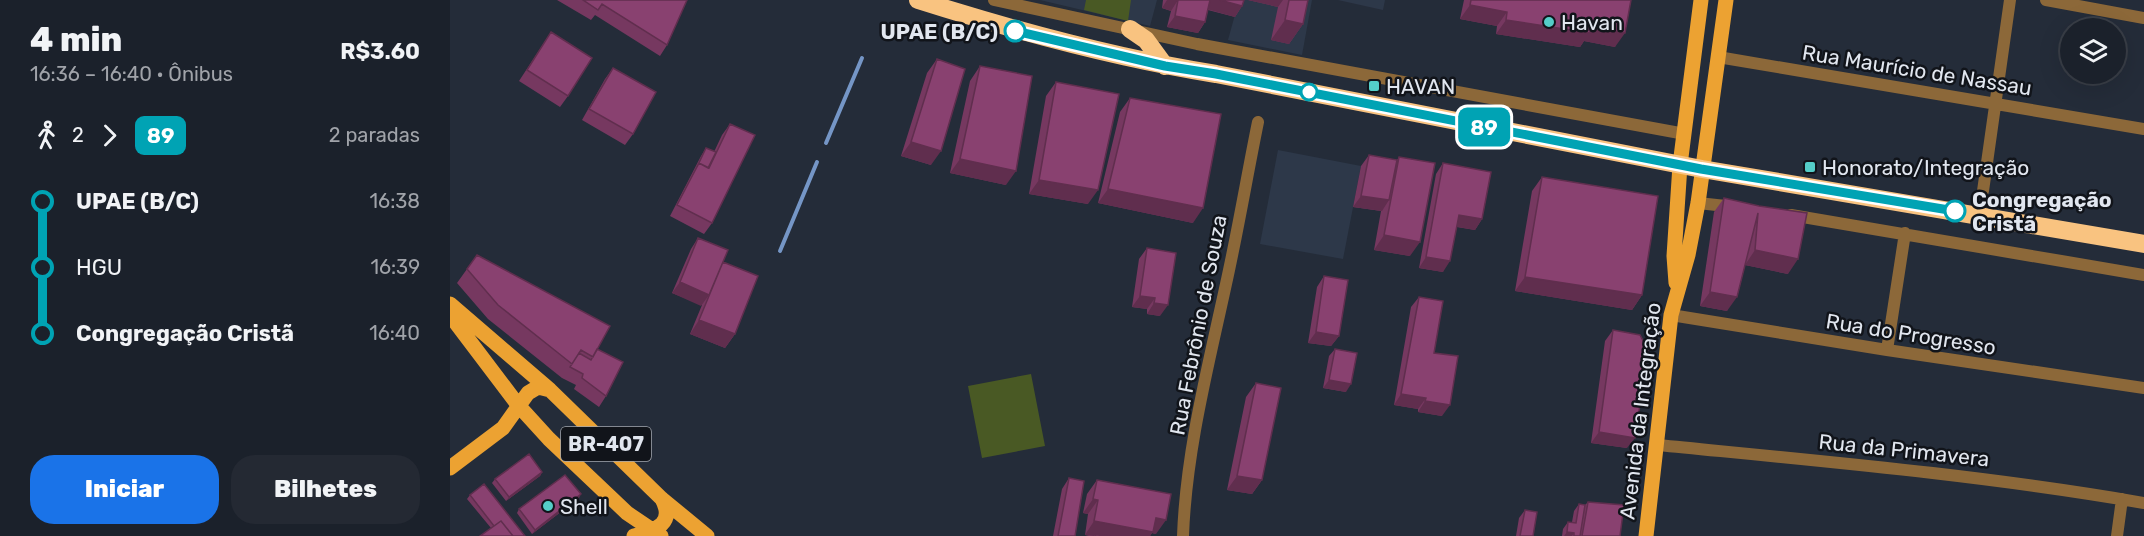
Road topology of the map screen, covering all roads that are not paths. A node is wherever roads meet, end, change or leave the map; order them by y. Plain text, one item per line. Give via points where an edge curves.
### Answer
1 (918, 0) edge
2 (994, 0) edge
3 (1701, 0) edge
4 (1726, 0) edge
5 (2010, 0) edge
6 (2046, 0) edge
7 (2144, 18) edge
8 (1130, 29) junction
9 (1718, 57) junction
10 (1165, 66) junction
11 (1996, 103) junction
12 (1257, 122) dead end
13 (2144, 129) edge
14 (1684, 134) junction
15 (1680, 165) junction
16 (1701, 169) junction
17 (1983, 191) dead end
18 (1698, 203) junction
19 (1745, 208) edge
20 (1779, 213) edge
21 (1905, 234) junction
22 (2144, 244) edge
23 (2144, 275) edge
24 (1677, 291) junction
25 (450, 304) edge
26 (450, 315) edge
27 (1671, 315) junction
28 (1887, 350) junction
29 (2144, 388) edge
30 (550, 390) junction
31 (518, 405) junction
32 (1658, 445) junction
33 (450, 468) edge
34 (662, 499) junction
35 (2122, 499) junction
36 (2144, 503) edge
37 (658, 533) edge
38 (634, 536) edge
39 (706, 536) edge
40 (1183, 536) edge
41 (1646, 536) edge
42 (2117, 536) edge

1 - 10 highway via 1015,31
2 - 8 street
3 - 14 main road, Avenida da Integração
4 - 9 main road, Avenida da Integração
5 - 11 street
6 - 7 street
8 - 10 highway via 1146,40
8 - 14 street
9 - 11 street, Rua Maurício de Nassau
9 - 16 main road, Avenida da Integração
10 - 15 highway
11 - 13 street, Rua Maurício de Nassau
11 - 17 street
12 - 40 street, Rua Febrônio de Souza via 1204,382 1184,496
14 - 15 main road, Avenida da Integração
15 - 16 highway
15 - 24 main road, Avenida da Integração via 1674,256
16 - 18 main road, Avenida da Integração
16 - 22 highway
18 - 19 street
18 - 24 main road, Avenida da Integração
20 - 21 street
21 - 23 street
21 - 28 street
24 - 27 main road, Avenida da Integração
25 - 30 main road, BR-407
26 - 31 main road, BR-407
27 - 28 street, Rua do Progresso
27 - 32 main road, Avenida da Integração
28 - 29 street, Rua do Progresso
30 - 31 main road via 533,389
30 - 34 main road, BR-407
31 - 33 main road via 503,428
31 - 37 main road, BR-407 via 627,513
32 - 35 street, Rua da Primavera via 1986,479
32 - 41 main road, Avenida da Integração
34 - 37 main road via 666,518
34 - 39 main road, BR-407
35 - 36 street, Rua da Primavera
35 - 42 street
37 - 38 main road

